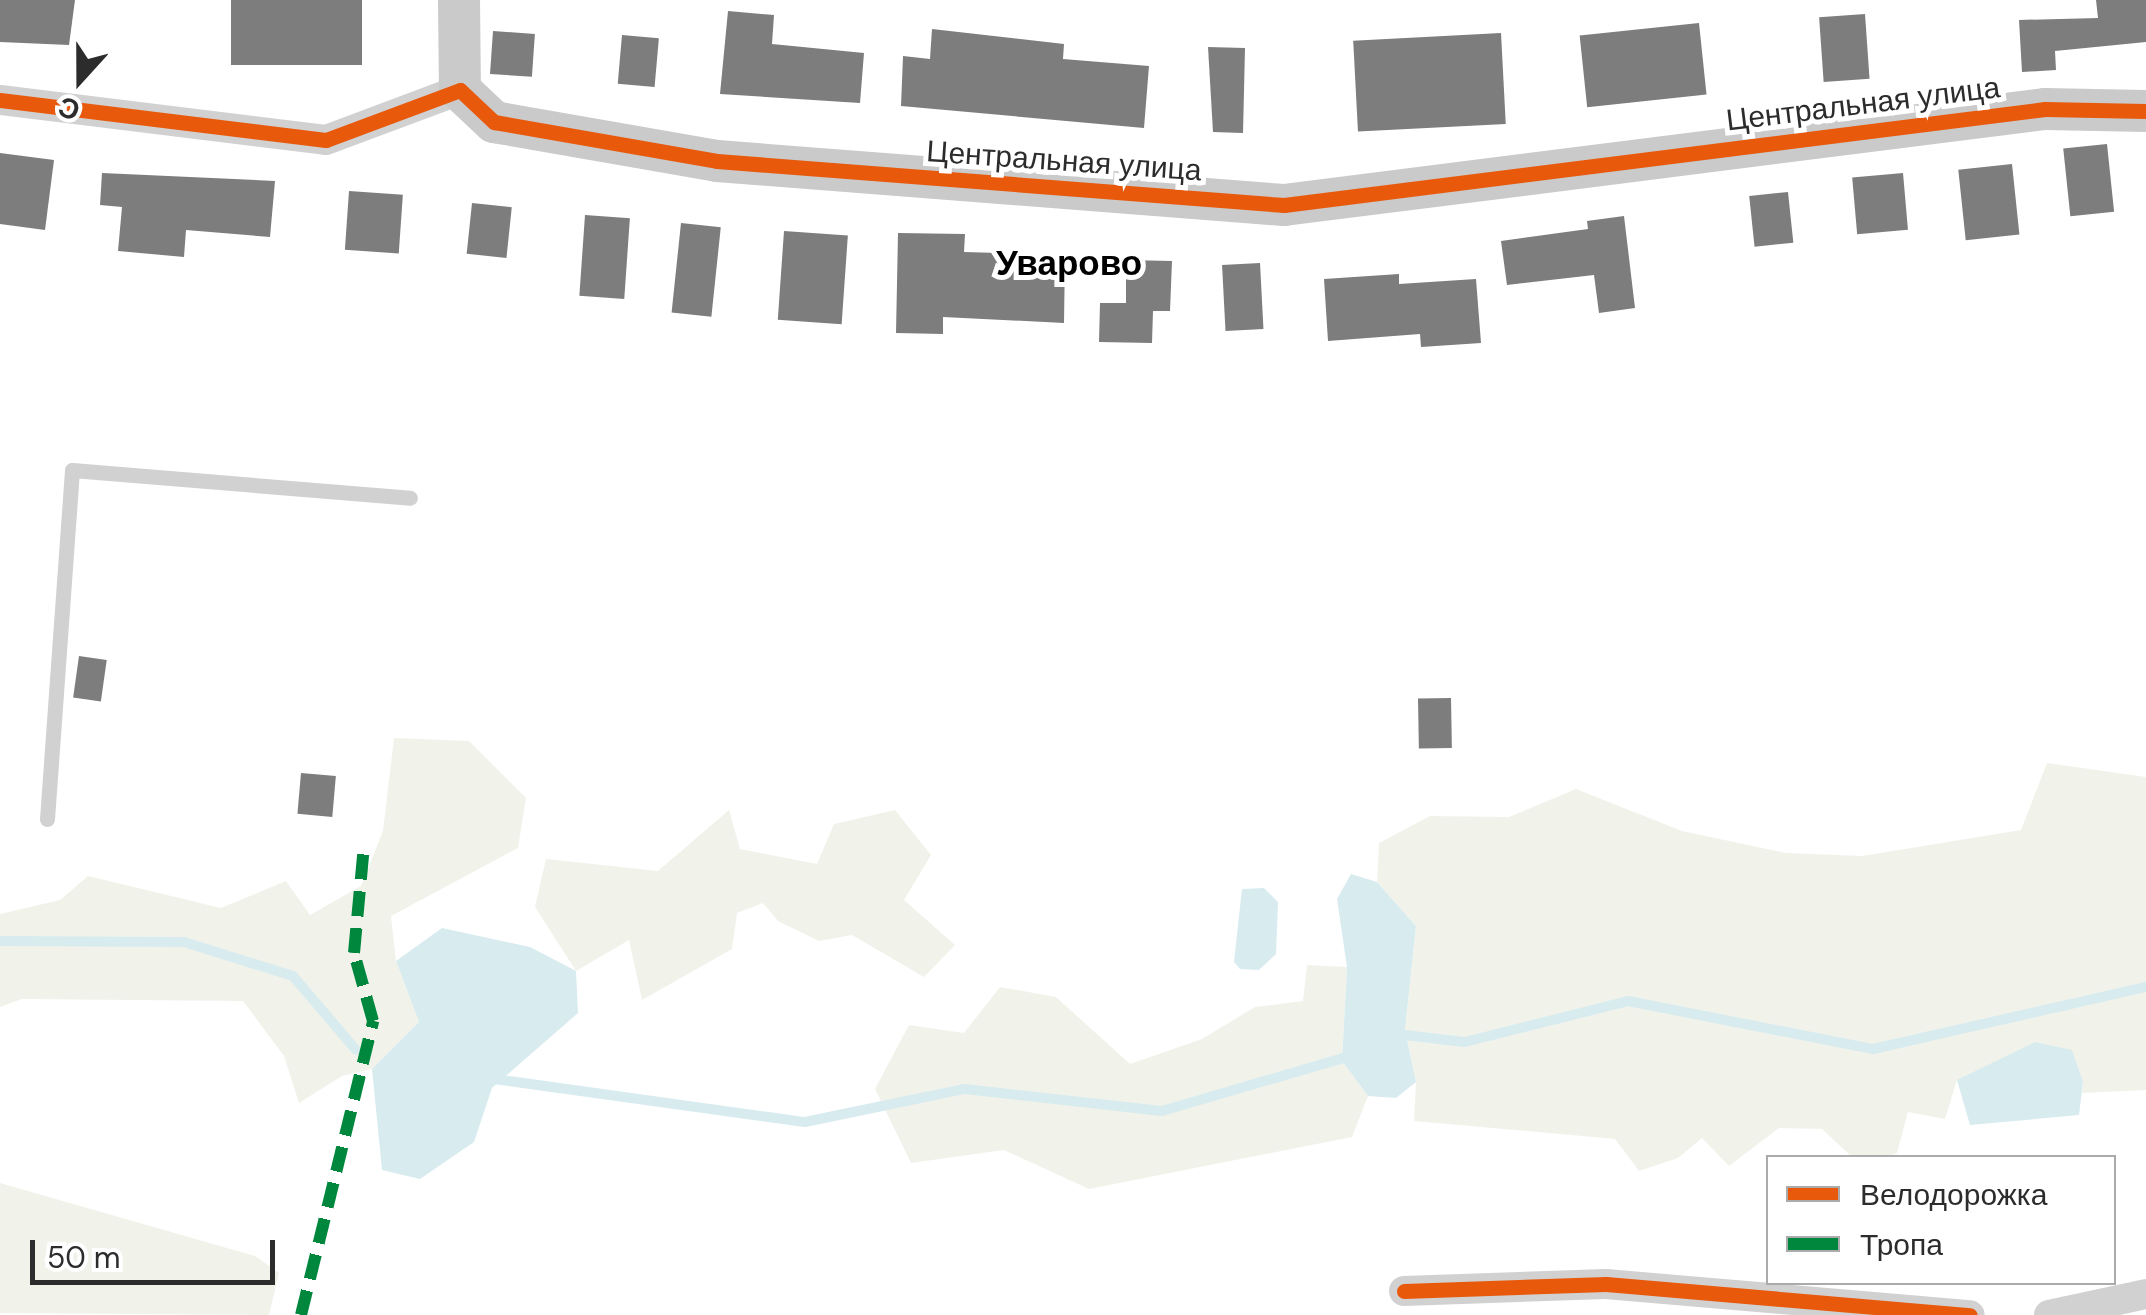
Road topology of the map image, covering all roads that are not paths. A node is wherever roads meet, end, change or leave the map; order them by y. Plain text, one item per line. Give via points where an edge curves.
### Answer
1 (459, 0) edge
2 (460, 90) junction
3 (0, 100) edge
4 (2146, 111) edge
5 (410, 498) dead end
6 (47, 819) dead end
7 (1404, 1291) dead end
8 (2146, 1294) edge
9 (1970, 1315) edge
10 (2049, 1315) edge

1 - 2 street
2 - 3 street via 326,140
2 - 4 street, Центральная улица via 494,122 717,162 1284,205 2044,109
5 - 6 lane via 72,470
7 - 9 street via 1606,1284
8 - 10 street

